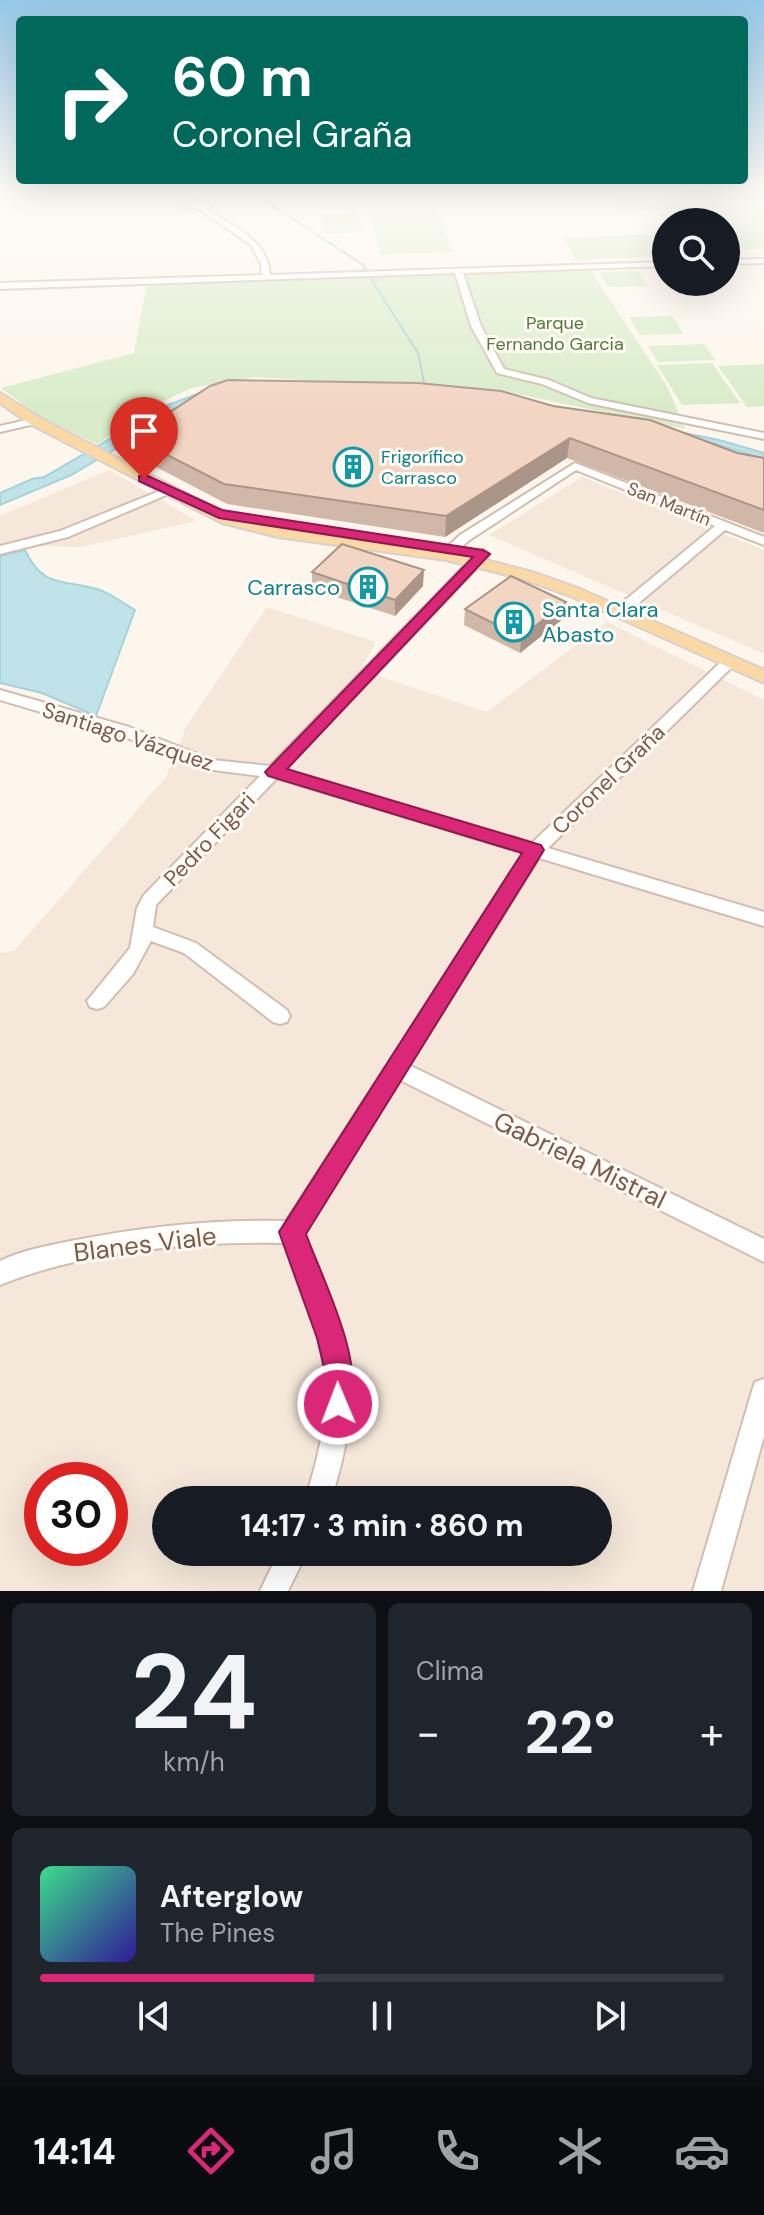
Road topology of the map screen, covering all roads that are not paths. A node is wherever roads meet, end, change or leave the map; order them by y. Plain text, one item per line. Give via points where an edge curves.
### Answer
1 (264, 262) edge
2 (652, 264) edge
3 (458, 270) junction
4 (266, 277) junction
5 (0, 286) edge
6 (0, 397) edge
7 (35, 421) junction
8 (0, 429) edge
9 (764, 436) edge
10 (167, 491) junction
11 (724, 525) junction
12 (764, 541) edge
13 (0, 550) edge
14 (449, 552) junction
15 (480, 558) junction
16 (628, 605) junction
17 (730, 661) junction
18 (764, 667) edge
19 (764, 677) edge
20 (0, 695) edge
21 (274, 772) junction
22 (535, 850) junction
23 (764, 919) edge
24 (144, 931) junction
25 (97, 1001) dead end
26 (280, 1016) dead end
27 (396, 1068) junction
28 (292, 1232) junction
29 (764, 1251) edge
30 (6, 1264) edge
31 (764, 1391) edge
32 (322, 1486) edge
33 (286, 1566) edge
34 (274, 1591) edge
35 (707, 1591) edge

1 - 4 street
2 - 3 street
3 - 4 street
3 - 9 street via 476,326 500,371 588,400
4 - 5 street
6 - 7 main road
7 - 8 street
7 - 10 main road
10 - 13 street via 64,534
10 - 14 main road via 227,520 278,532
11 - 12 street, San Martín
11 - 14 street, San Martín via 575,466
11 - 16 street
14 - 15 main road
15 - 16 main road via 557,577
15 - 17 main road via 574,592
15 - 21 street, Pedro Figari
16 - 18 main road
17 - 19 main road
17 - 22 street, Coronel Graña
20 - 21 street, Santiago Vázquez via 124,731 211,765
21 - 22 street, Santiago Vázquez
21 - 24 street, Pedro Figari via 150,900 142,915
22 - 23 street, Santiago Vázquez
22 - 27 street, Coronel Graña
24 - 25 street, Pedro Figari via 125,973
24 - 26 street via 190,948
27 - 28 street, Coronel Graña
27 - 29 street, Gabriela Mistral
28 - 30 street, Blanes Viale via 145,1239
28 - 32 street via 340,1376 336,1432
31 - 35 street
33 - 34 street

